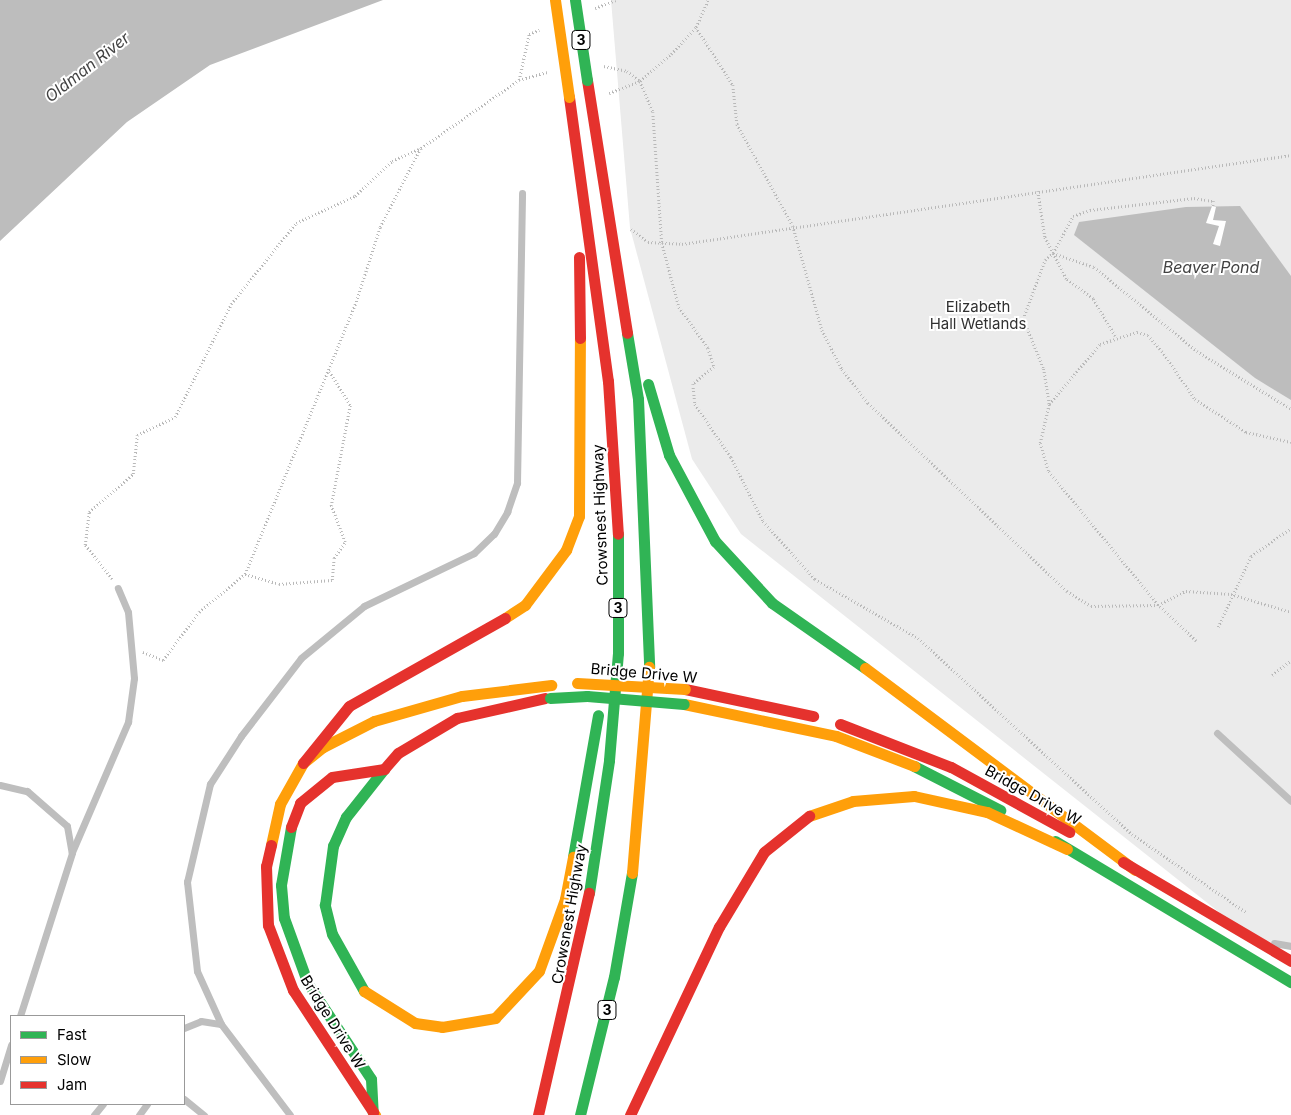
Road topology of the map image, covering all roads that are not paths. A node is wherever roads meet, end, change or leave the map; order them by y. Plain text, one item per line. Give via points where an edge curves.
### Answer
1 (555, 0) edge
2 (575, 0) edge
3 (587, 80) junction
4 (575, 147) junction
5 (522, 194) dead end
6 (614, 455) junction
7 (118, 588) road end
8 (1217, 733) dead end
9 (303, 763) junction
10 (384, 769) junction
11 (0, 785) edge
12 (1291, 801) edge
13 (1068, 849) junction
14 (72, 853) junction
15 (1136, 870) junction
16 (1253, 939) junction
17 (1291, 946) edge
18 (1291, 961) edge
19 (1291, 982) edge
20 (20, 1015) edge
21 (221, 1024) junction
22 (185, 1028) edge
23 (10, 1048) edge
24 (2, 1070) edge
25 (0, 1080) edge
26 (185, 1099) edge
27 (102, 1105) edge
28 (372, 1114) edge
29 (94, 1115) edge
30 (204, 1115) edge
31 (290, 1115) edge
32 (538, 1115) edge
33 (580, 1115) edge
34 (630, 1115) edge

1 - 4 main road, Crowsnest Highway / 3, bridge
2 - 3 main road, 3, bridge
3 - 15 main road via 654,407 669,455 715,541 772,603 939,721
3 - 33 main road, 3 via 638,399 649,672 638,839 614,977
4 - 6 main road, Crowsnest Highway / 3 via 595,262
4 - 9 main road via 584,444 579,516 566,550 525,605 475,638 410,668 349,706
5 - 21 lane via 517,483 507,512 494,534 474,553 364,606 330,631 269,698 210,784 187,882 197,971
6 - 10 main road, Bridge Drive W via 604,668 565,900 539,971 495,1018 442,1027 415,1023 363,990 332,934 325,905 332,846 346,816
6 - 32 main road, Crowsnest Highway / 3 via 618,653 609,760 585,920
7 - 14 lane via 128,612 132,647 134,678 128,722
8 - 12 lane
9 - 15 main road, Bridge Drive W, bridge via 344,735 414,707 462,696 551,685 624,683 685,689 778,706 913,750 999,792
9 - 28 main road, Bridge Drive W via 280,804 270,835 266,866 268,925 297,997
10 - 13 main road, Bridge Drive W, bridge via 398,753 456,718 550,698 587,696 684,704 836,736 957,786
10 - 28 main road via 332,777 315,786 300,803 285,844 281,884 294,954 329,1018 371,1079
11 - 14 lane via 27,791 67,826
13 - 19 main road, Bridge Drive W
13 - 34 main road via 987,812 914,796 853,801 817,812 789,828 764,852 719,927
14 - 20 lane
15 - 16 main road, Bridge Drive W
16 - 17 lane
16 - 18 main road, Bridge Drive W
21 - 22 lane via 201,1021
21 - 31 lane
23 - 24 lane
24 - 25 lane
26 - 30 lane
27 - 29 lane

